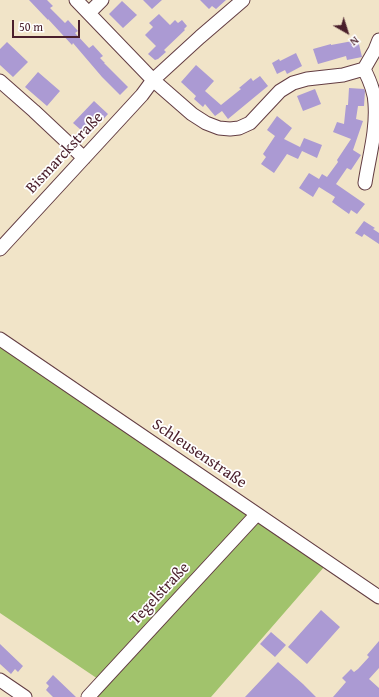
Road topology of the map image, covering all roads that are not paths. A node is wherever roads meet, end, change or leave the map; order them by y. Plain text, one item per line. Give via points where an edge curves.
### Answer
1 (76, 0) edge
2 (102, 0) edge
3 (243, 0) edge
4 (89, 13) junction
5 (379, 40) edge
6 (364, 68) junction
7 (153, 80) junction
8 (0, 81) edge
9 (84, 158) junction
10 (365, 183) dead end
11 (0, 249) edge
12 (0, 339) edge
13 (257, 514) junction
14 (379, 597) edge
15 (0, 680) edge
16 (25, 697) edge
17 (88, 697) edge

1 - 4 street
2 - 4 street
3 - 7 street, Bismarckstraße
4 - 7 street
5 - 6 street
6 - 7 street via 343,75 293,83 280,91 250,123 230,129 206,124 196,118
6 - 10 street via 375,103 375,129
7 - 9 street, Bismarckstraße via 142,96
8 - 9 street
9 - 11 street, Bismarckstraße
12 - 13 street, Schleusenstraße
13 - 14 street, Schleusenstraße
13 - 17 street, Tegelstraße
15 - 16 street

